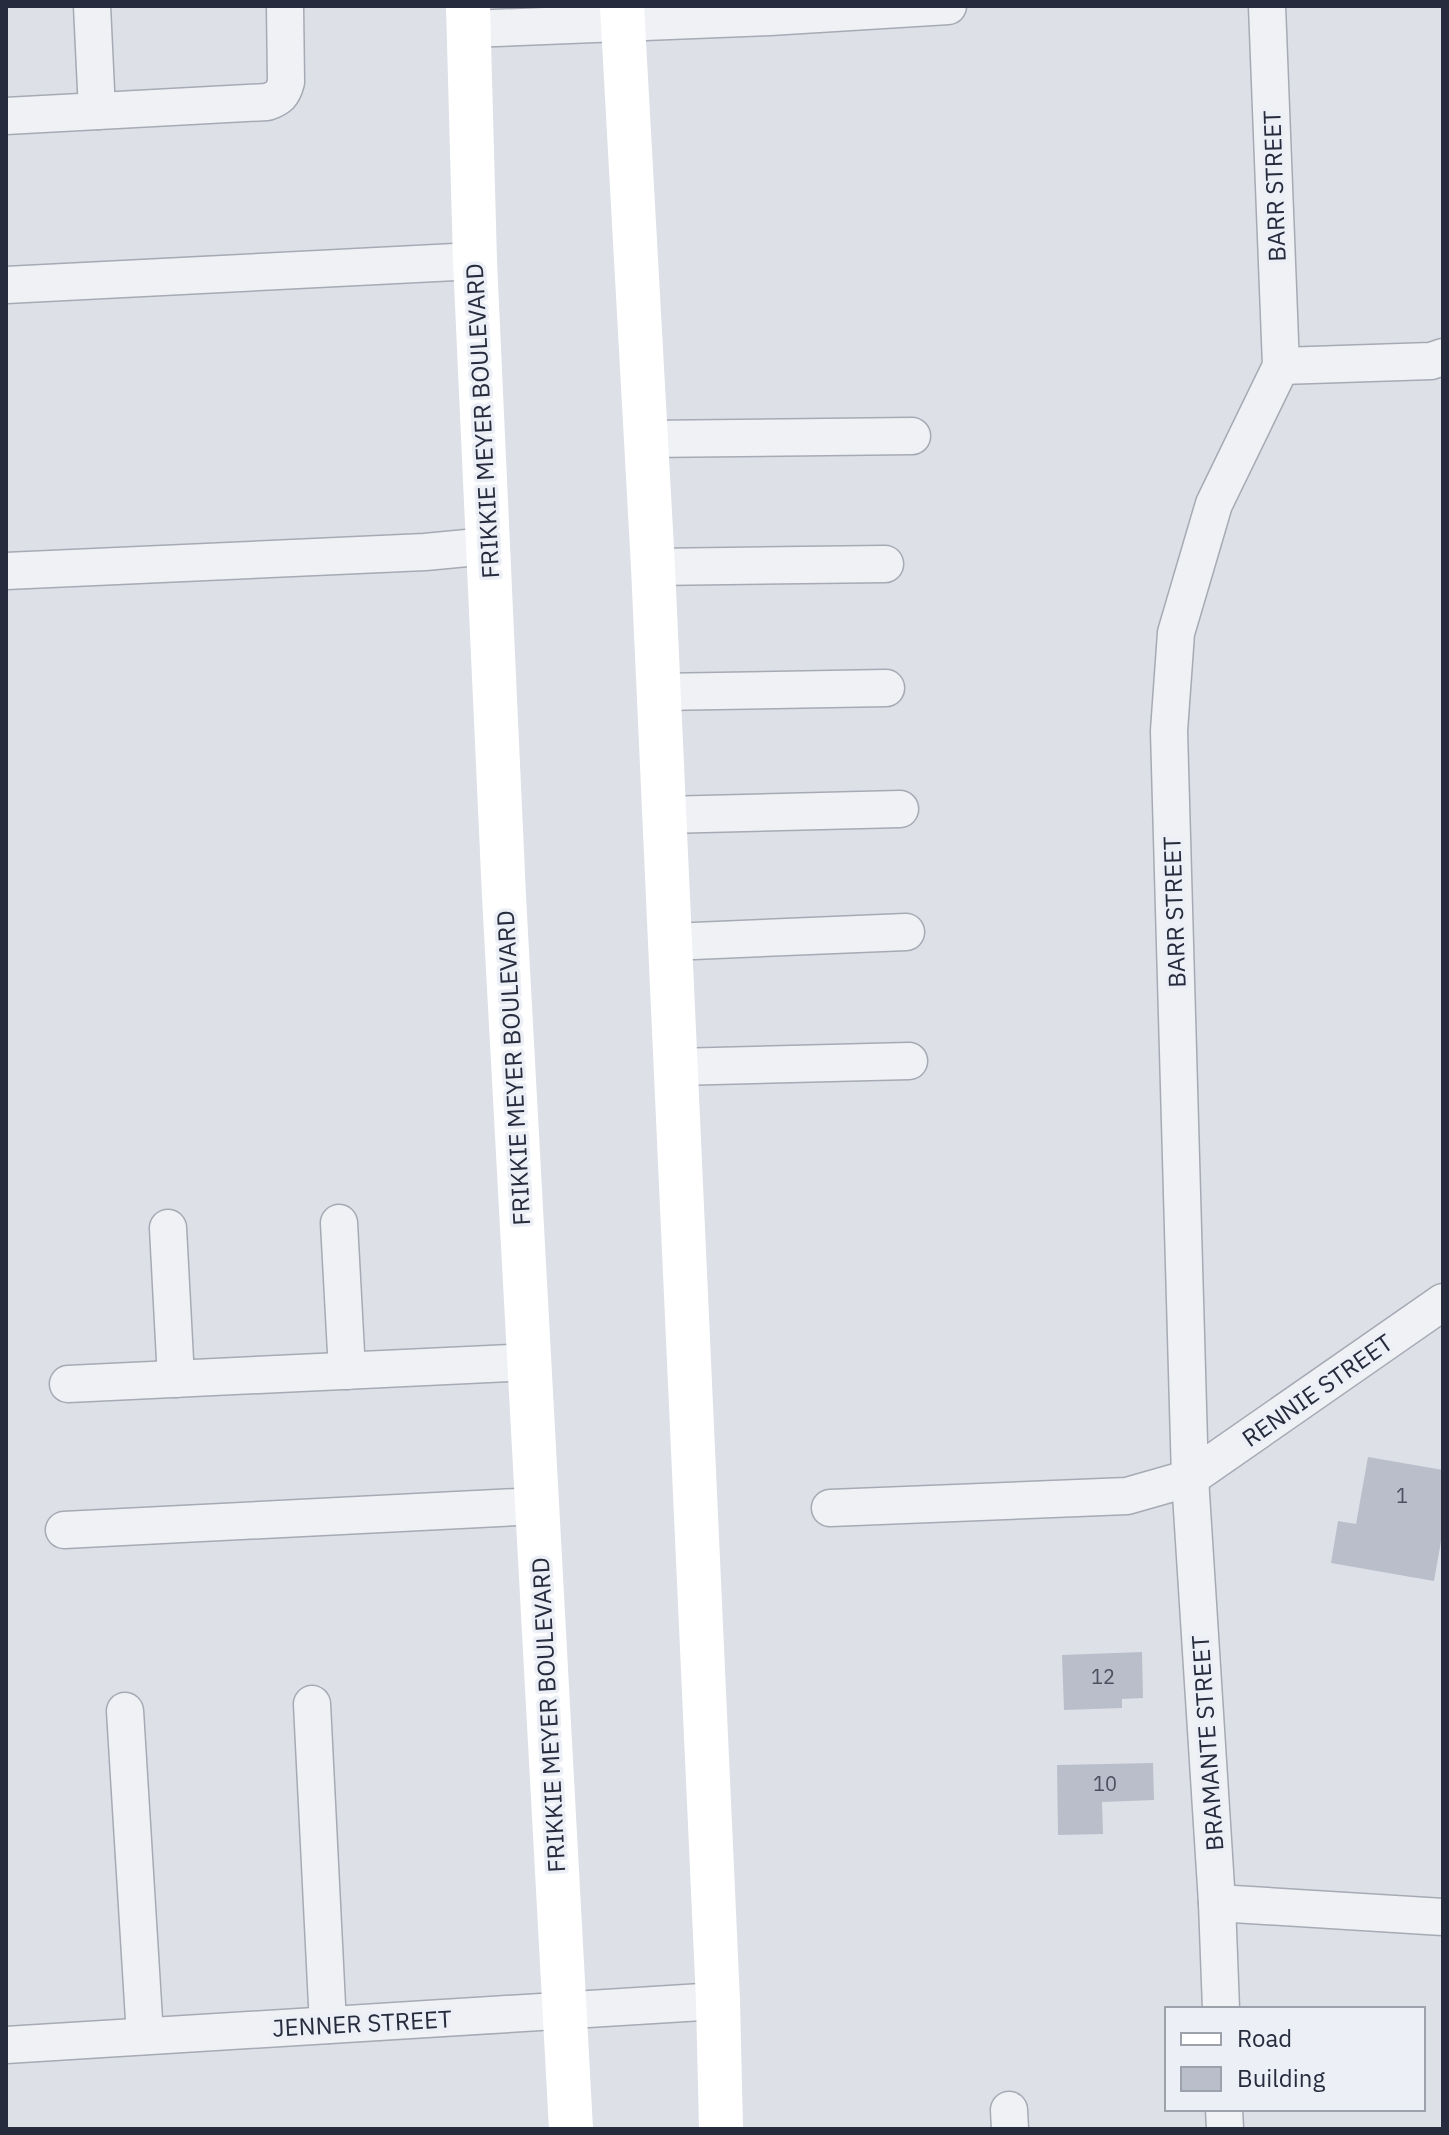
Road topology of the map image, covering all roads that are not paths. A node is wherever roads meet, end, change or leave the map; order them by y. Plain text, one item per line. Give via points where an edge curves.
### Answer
1 (92, 6) edge
2 (285, 6) edge
3 (948, 6) edge
4 (1267, 6) edge
5 (622, 14) edge
6 (468, 18) edge
7 (97, 111) junction
8 (6, 116) edge
9 (475, 261) junction
10 (6, 285) edge
11 (1443, 357) edge
12 (1281, 366) junction
13 (912, 436) dead end
14 (645, 439) junction
15 (488, 546) junction
16 (885, 564) dead end
17 (653, 567) junction
18 (6, 571) edge
19 (886, 688) dead end
20 (658, 692) junction
21 (900, 809) dead end
22 (664, 815) junction
23 (906, 932) dead end
24 (670, 942) junction
25 (909, 1061) dead end
26 (675, 1067) junction
27 (339, 1223) dead end
28 (168, 1228) dead end
29 (1443, 1302) edge
30 (529, 1362) junction
31 (347, 1371) junction
32 (176, 1379) junction
33 (68, 1384) dead end
34 (1190, 1478) junction
35 (537, 1506) junction
36 (830, 1508) dead end
37 (64, 1530) dead end
38 (312, 1704) dead end
39 (125, 1711) dead end
40 (1217, 1903) junction
41 (1443, 1917) edge
42 (718, 2001) junction
43 (1221, 2007) edge
44 (564, 2011) junction
45 (328, 2025) junction
46 (145, 2036) junction
47 (6, 2045) edge
48 (571, 2129) edge
49 (721, 2129) edge

1 - 7 street
2 - 7 street via 286,82 277,98
3 - 5 street via 770,17
4 - 12 street, BARR STREET
5 - 6 street
5 - 14 main road
6 - 9 main road, FRIKKIE MEYER BOULEVARD
7 - 8 street
9 - 10 street
9 - 15 main road, FRIKKIE MEYER BOULEVARD
11 - 12 street
12 - 34 street, BARR STREET via 1214,504 1176,633 1169,731
13 - 14 street
14 - 17 main road
15 - 18 street
15 - 30 main road, FRIKKIE MEYER BOULEVARD
16 - 17 street
17 - 20 main road
19 - 20 street
20 - 22 main road
21 - 22 street
22 - 24 main road
23 - 24 street
24 - 26 main road
25 - 26 street
26 - 42 main road
27 - 31 street
28 - 32 street
29 - 34 street, RENNIE STREET
30 - 31 street
30 - 35 main road, FRIKKIE MEYER BOULEVARD
31 - 32 street
32 - 33 street
34 - 36 street, RENNIE STREET via 1127,1496
34 - 40 street, BRAMANTE STREET
35 - 37 street
35 - 44 main road, FRIKKIE MEYER BOULEVARD
38 - 45 street
39 - 46 street
40 - 41 street
40 - 43 street, BRAMANTE STREET
42 - 44 street, JENNER STREET
42 - 49 main road
44 - 45 street, JENNER STREET
44 - 48 main road, FRIKKIE MEYER BOULEVARD
45 - 46 street, JENNER STREET
46 - 47 street, JENNER STREET

